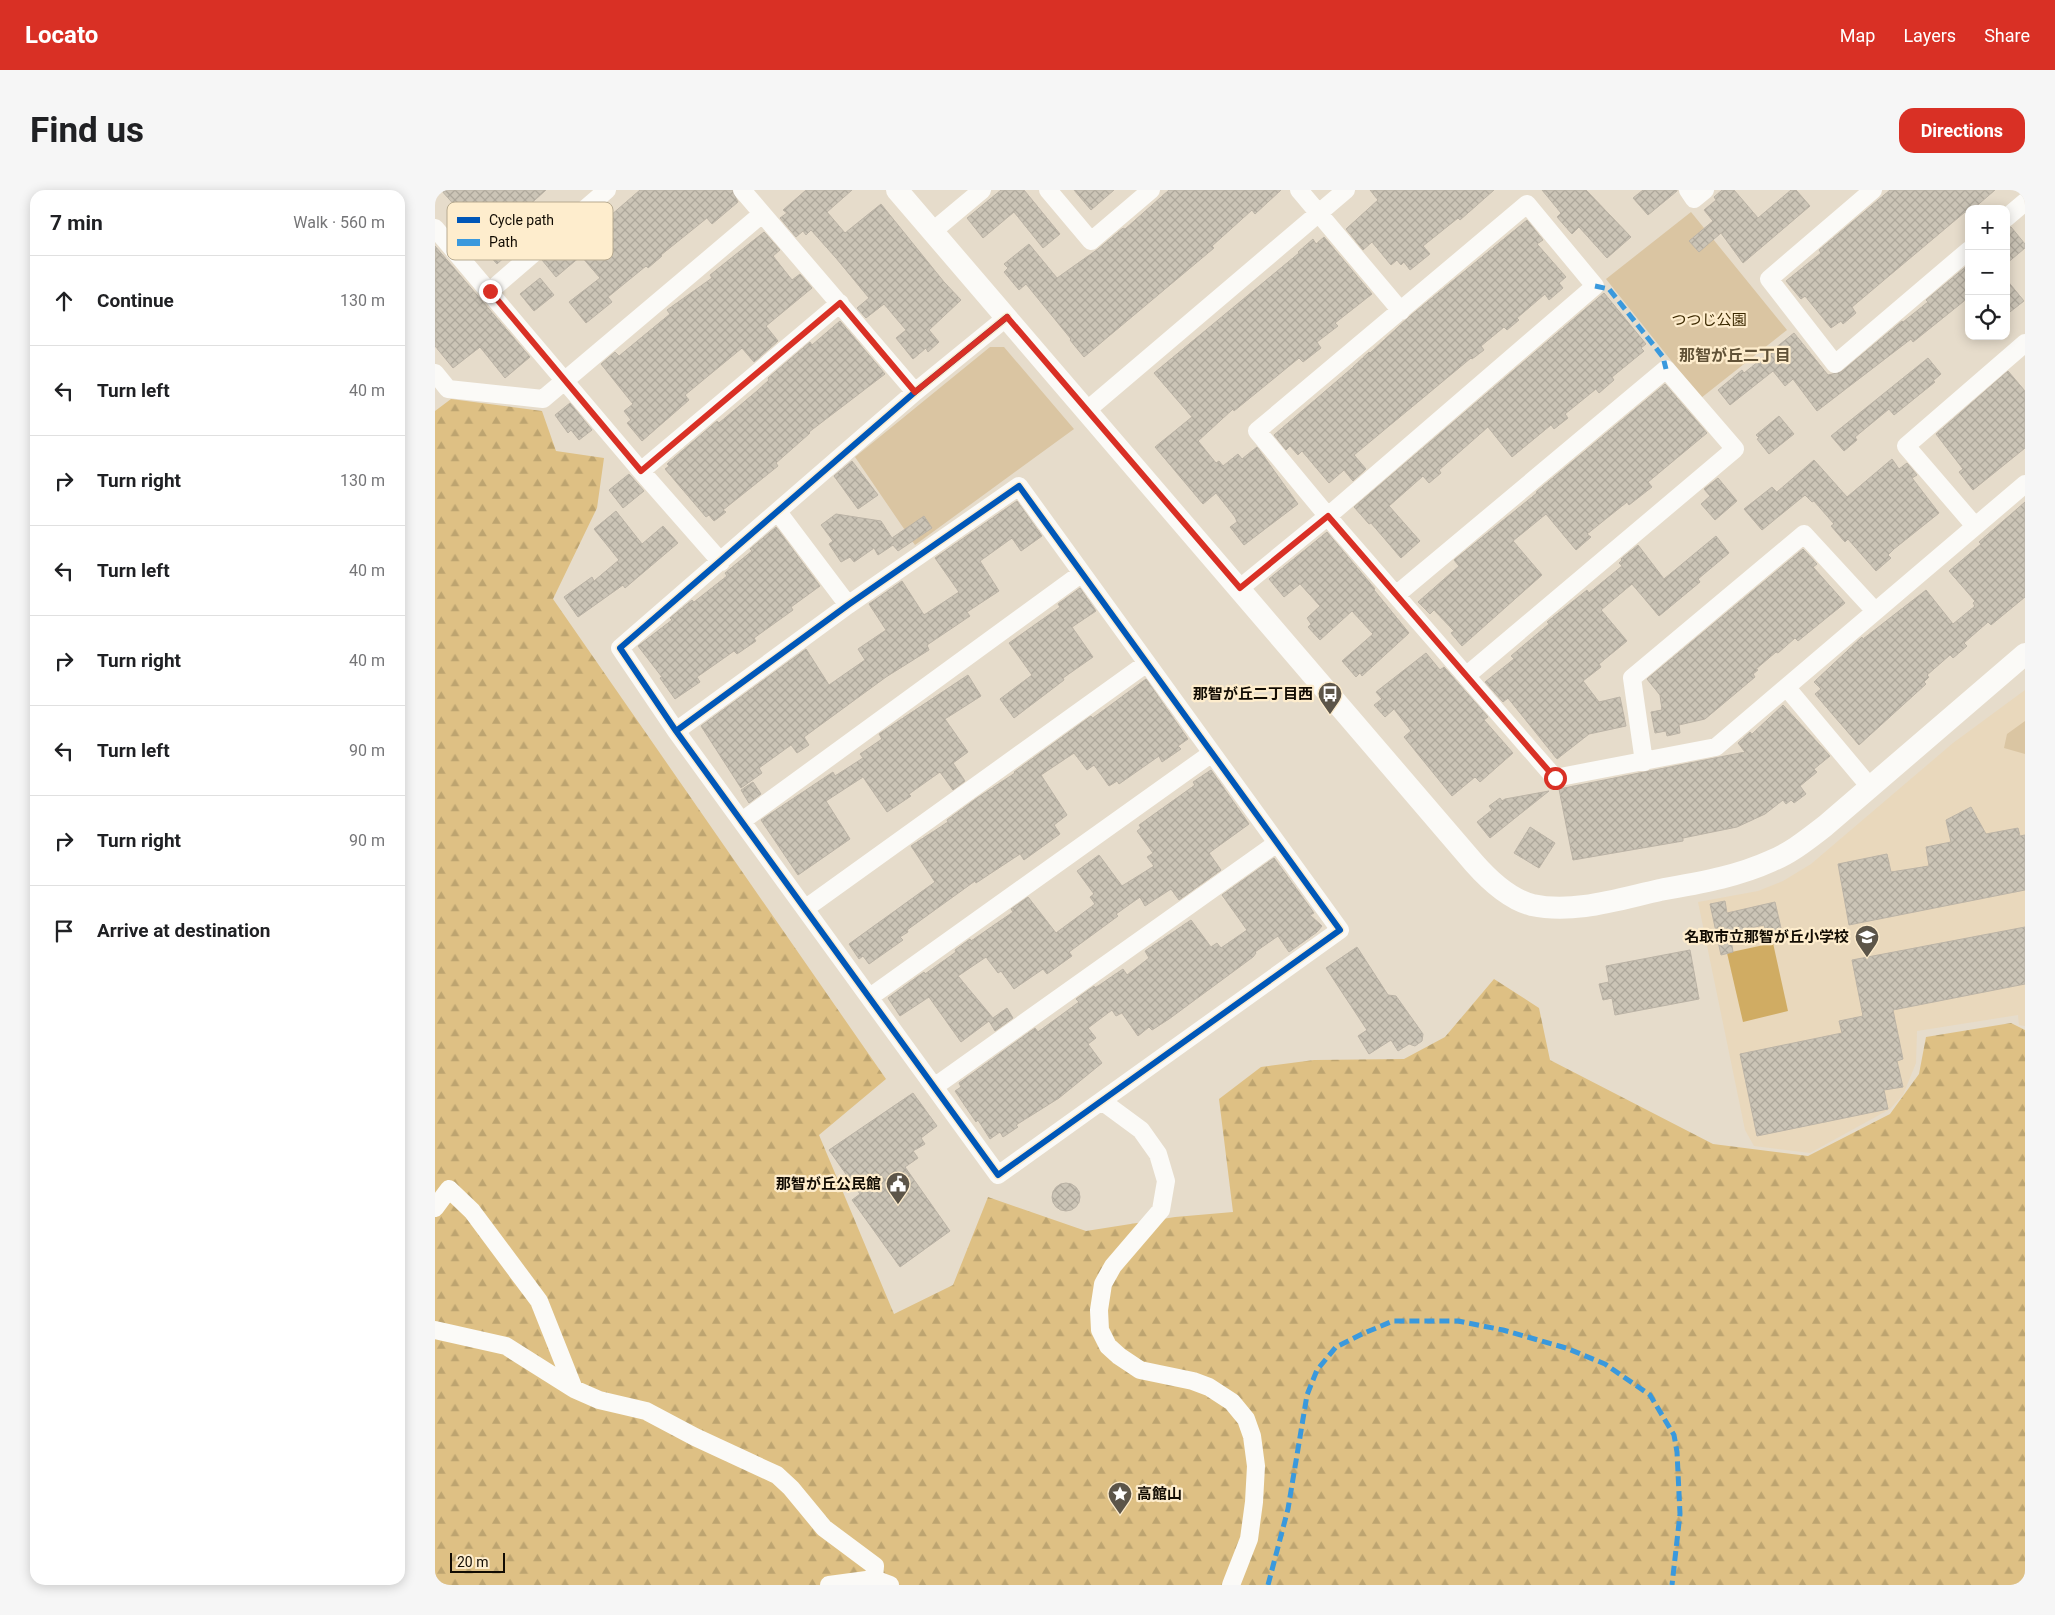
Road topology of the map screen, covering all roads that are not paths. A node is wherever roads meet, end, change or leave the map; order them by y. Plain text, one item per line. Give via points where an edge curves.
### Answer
1 (607, 190) edge
2 (742, 190) edge
3 (897, 190) edge
4 (982, 190) edge
5 (1048, 190) edge
6 (1151, 190) edge
7 (1299, 190) edge
8 (1346, 190) edge
9 (1688, 190) edge
10 (1705, 190) edge
11 (1873, 190) edge
12 (593, 202) edge
13 (2025, 202) edge
14 (761, 214) junction
15 (1319, 214) junction
16 (2010, 215) edge
17 (435, 228) edge
18 (933, 231) junction
19 (447, 242) edge
20 (1965, 253) edge
21 (463, 260) edge
22 (526, 260) edge
23 (490, 291) junction
24 (840, 303) junction
25 (1401, 312) junction
26 (1007, 317) junction
27 (2025, 343) edge
28 (435, 373) edge
29 (565, 380) junction
30 (915, 392) junction
31 (1086, 411) junction
32 (641, 471) junction
33 (2025, 484) edge
34 (778, 512) junction
35 (1328, 516) junction
36 (1975, 526) junction
37 (721, 562) junction
38 (1082, 573) junction
39 (1240, 588) junction
40 (1395, 595) junction
41 (848, 605) junction
42 (1875, 611) junction
43 (2025, 654) edge
44 (1147, 663) junction
45 (1466, 676) junction
46 (1787, 688) junction
47 (676, 731) junction
48 (1212, 754) junction
49 (1644, 762) junction
50 (1870, 787) junction
51 (743, 821) junction
52 (1277, 843) junction
53 (806, 908) junction
54 (870, 998) junction
55 (934, 1087) junction
56 (1103, 1102) junction
57 (435, 1208) edge
58 (435, 1330) edge
59 (574, 1389) junction
60 (882, 1582) edge
61 (829, 1585) edge
62 (1231, 1585) edge

1 - 12 street
2 - 14 street
3 - 18 street
4 - 18 street
5 - 6 street via 1091,241
7 - 15 street
8 - 15 street
9 - 10 street via 1695,199
11 - 20 street via 1769,279 1835,364
13 - 16 street
14 - 24 street
14 - 29 street
15 - 25 street
15 - 31 street
17 - 19 street
18 - 26 street
21 - 23 street
22 - 23 street
23 - 29 street
24 - 30 street
24 - 32 street
25 - 35 street via 1257,431
25 - 35 street via 1527,204 1595,286
26 - 30 street
26 - 31 street
27 - 36 street via 1906,446
28 - 29 street via 448,389 543,399
29 - 32 street
30 - 34 street
31 - 39 street
32 - 37 street
33 - 36 street
34 - 37 street
34 - 41 street
35 - 39 street
35 - 40 street
36 - 42 street
37 - 47 street via 620,648
38 - 41 street via 1019,486
38 - 44 street
38 - 51 street
39 - 50 street via 1491,882 1530,904 1584,906 1751,870 1800,845
40 - 45 street
40 - 45 street via 1666,369 1735,449
41 - 47 street
42 - 46 street
42 - 49 street via 1804,534 1632,678
43 - 50 street
44 - 48 street
44 - 53 street
45 - 49 street via 1555,778
46 - 49 street via 1716,747
46 - 50 street
47 - 51 street
48 - 52 street
48 - 54 street
51 - 53 street
52 - 55 street
52 - 56 street via 1340,930
53 - 54 street
54 - 55 street
55 - 56 street via 998,1175
56 - 62 street via 1141,1130 1158,1154 1166,1182 1161,1210 1113,1266 1103,1284 1099,1310 1101,1330 1108,1346 1140,1370 1209,1387 1232,1402 1246,1419 1256,1466 1254,1502 1249,1539
57 - 59 street via 449,1189 473,1210 539,1301
58 - 59 street via 506,1346
59 - 60 street via 599,1400 646,1411 777,1475 825,1528 875,1566
60 - 61 street

